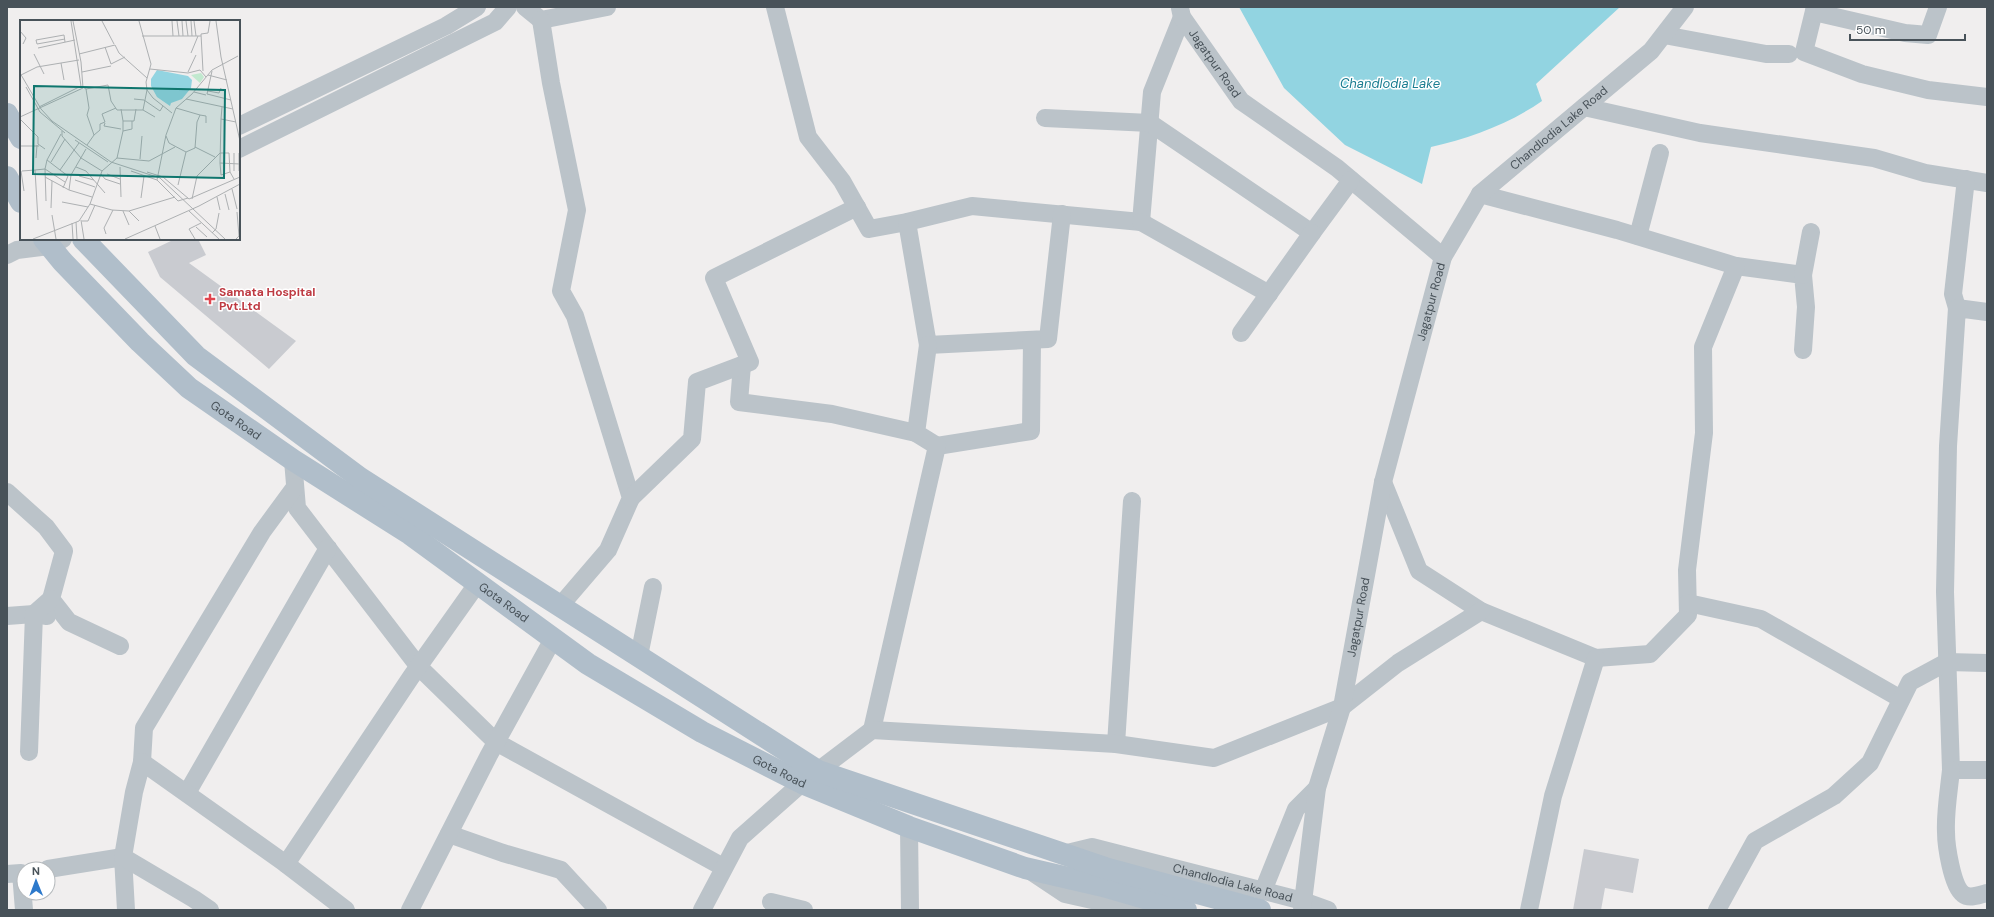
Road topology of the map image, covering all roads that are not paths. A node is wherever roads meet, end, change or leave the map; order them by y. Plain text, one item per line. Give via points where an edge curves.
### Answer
1 (477, 7) edge
2 (508, 7) edge
3 (525, 7) edge
4 (607, 7) edge
5 (775, 7) edge
6 (1685, 7) edge
7 (1938, 7) edge
8 (1813, 9) edge
9 (1181, 12) edge
10 (541, 20) junction
11 (1664, 34) junction
12 (1789, 54) dead end
13 (1987, 97) edge
14 (1584, 107) junction
15 (7, 114) edge
16 (265, 114) junction
17 (1045, 118) dead end
18 (1150, 123) junction
19 (240, 126) edge
20 (275, 131) junction
21 (20, 136) edge
22 (240, 148) edge
23 (1660, 153) dead end
24 (7, 177) edge
25 (1966, 179) junction
26 (1351, 180) junction
27 (1987, 183) edge
28 (1480, 194) junction
29 (20, 200) edge
30 (857, 207) junction
31 (1062, 214) junction
32 (907, 222) junction
33 (1141, 222) junction
34 (1811, 232) dead end
35 (1312, 233) junction
36 (1638, 236) junction
37 (84, 240) edge
38 (52, 241) edge
39 (16, 248) edge
40 (1443, 257) junction
41 (1736, 266) junction
42 (1803, 274) junction
43 (1269, 294) junction
44 (1956, 308) junction
45 (1987, 312) edge
46 (1241, 333) dead end
47 (1032, 340) junction
48 (928, 345) junction
49 (1803, 350) dead end
50 (742, 365) junction
51 (916, 433) junction
52 (938, 446) junction
53 (293, 460) junction
54 (1383, 482) junction
55 (295, 487) junction
56 (7, 492) edge
57 (631, 498) junction
58 (1132, 501) dead end
59 (328, 548) junction
60 (477, 584) junction
61 (653, 587) dead end
62 (51, 599) junction
63 (1688, 603) junction
64 (560, 606) junction
65 (1481, 611) junction
66 (34, 614) junction
67 (7, 616) edge
68 (69, 622) junction
69 (553, 639) junction
70 (120, 646) dead end
71 (639, 656) junction
72 (1596, 658) junction
73 (1947, 662) junction
74 (1987, 663) edge
75 (419, 667) junction
76 (1901, 699) junction
77 (1342, 707) junction
78 (872, 730) junction
79 (496, 742) junction
80 (1116, 744) junction
81 (29, 752) dead end
82 (142, 762) junction
83 (1951, 770) junction
84 (1987, 770) edge
85 (810, 776) junction
86 (1317, 788) junction
87 (187, 793) junction
88 (909, 827) junction
89 (448, 834) junction
90 (1063, 854) junction
91 (123, 857) junction
92 (286, 864) junction
93 (723, 867) junction
94 (56, 868) edge
95 (1025, 868) junction
96 (1987, 893) edge
97 (1262, 900) edge
98 (771, 902) dead end
99 (709, 906) edge
100 (1302, 906) edge
101 (126, 910) edge
102 (210, 910) edge
103 (346, 910) edge
104 (410, 910) edge
105 (598, 910) edge
106 (804, 910) edge
107 (910, 910) edge
108 (1137, 910) edge
109 (1186, 910) edge
110 (1328, 910) edge
111 (1529, 910) edge
112 (1716, 910) edge

1 - 16 street via 446,26
2 - 20 street via 495,22
3 - 10 street
4 - 10 street
5 - 30 street via 808,137 842,181
6 - 11 street, Chandlodia Lake Road
7 - 8 street via 1928,35 1905,33
8 - 13 street via 1804,52 1862,74 1906,85
9 - 18 street via 1152,92
9 - 26 street, Jagatpur Road via 1241,101
10 - 57 street via 577,210 561,291 575,316
11 - 12 street via 1766,54
11 - 14 street, Chandlodia Lake Road via 1651,51
14 - 25 street via 1700,133 1874,158 1925,173
14 - 28 street, Chandlodia Lake Road
15 - 21 main road
16 - 19 street
16 - 20 street
17 - 18 street
18 - 33 street
18 - 35 street
20 - 22 street
23 - 36 street
24 - 29 main road
25 - 27 street
25 - 44 street via 1952,294
26 - 35 street
26 - 40 street, Jagatpur Road
28 - 36 street
28 - 40 street, Chandlodia Lake Road
30 - 32 street via 869,229
30 - 50 street via 714,278 750,362
31 - 32 street via 972,206
31 - 33 street
31 - 47 street via 1048,339
32 - 48 street
33 - 43 street
34 - 42 street
35 - 43 street
36 - 41 street
37 - 64 main road, Gota Road via 196,356 360,478
38 - 39 street
38 - 53 main road, Gota Road via 140,342 189,388
40 - 54 street, Jagatpur Road
41 - 42 street
41 - 63 street via 1704,346 1704,433 1687,570
42 - 49 street via 1806,307
43 - 46 street
44 - 45 street
44 - 73 street via 1948,446 1945,592
47 - 48 street
47 - 52 street via 1031,431
48 - 51 street
50 - 51 street via 738,402 832,414
50 - 57 street via 697,382 692,440
51 - 52 street
52 - 78 street
53 - 55 street
53 - 60 main road, Gota Road via 410,534
54 - 65 street via 1419,571
54 - 77 street, Jagatpur Road
55 - 59 street via 297,508
55 - 82 street via 262,532 144,728
56 - 62 street via 46,526 64,551
57 - 64 street via 608,550
58 - 80 street
59 - 75 street
59 - 87 street
60 - 69 main road, Gota Road
60 - 75 street
61 - 71 street
62 - 66 street
62 - 68 street
63 - 72 street via 1688,615 1650,654
63 - 76 street via 1761,619
64 - 71 main road, Gota Road
65 - 72 street
65 - 77 street via 1398,663
66 - 67 street
66 - 68 street
66 - 81 street
68 - 70 street
69 - 79 street
69 - 85 main road, Gota Road via 588,664 702,732
71 - 85 main road, Gota Road
72 - 111 street via 1553,796
73 - 74 street
73 - 76 street via 1910,682
73 - 83 street
75 - 79 street
75 - 92 street
76 - 112 street via 1870,763 1834,796 1755,841
77 - 80 street via 1214,758
77 - 86 street, Chandlodia Lake Road
78 - 80 street
78 - 85 street
79 - 89 street
79 - 93 street
82 - 87 street
82 - 91 street
83 - 84 street
83 - 96 street via 1946,833 1955,880 1963,894 1971,897
85 - 88 main road, Gota Road
85 - 90 main road, Gota Road
85 - 93 street via 740,838
86 - 97 street via 1296,809
86 - 100 street, Chandlodia Lake Road
87 - 92 street
88 - 95 main road, Gota Road
88 - 107 street
89 - 104 street
89 - 105 street via 561,870
90 - 97 main road, Gota Road via 1105,868
90 - 97 street, Chandlodia Lake Road via 1092,847
91 - 94 street
91 - 101 street
91 - 102 street
92 - 103 street
93 - 99 street
95 - 108 street via 1065,894
95 - 109 main road, Gota Road via 1083,881
97 - 100 street, Chandlodia Lake Road
98 - 106 street
100 - 110 street

